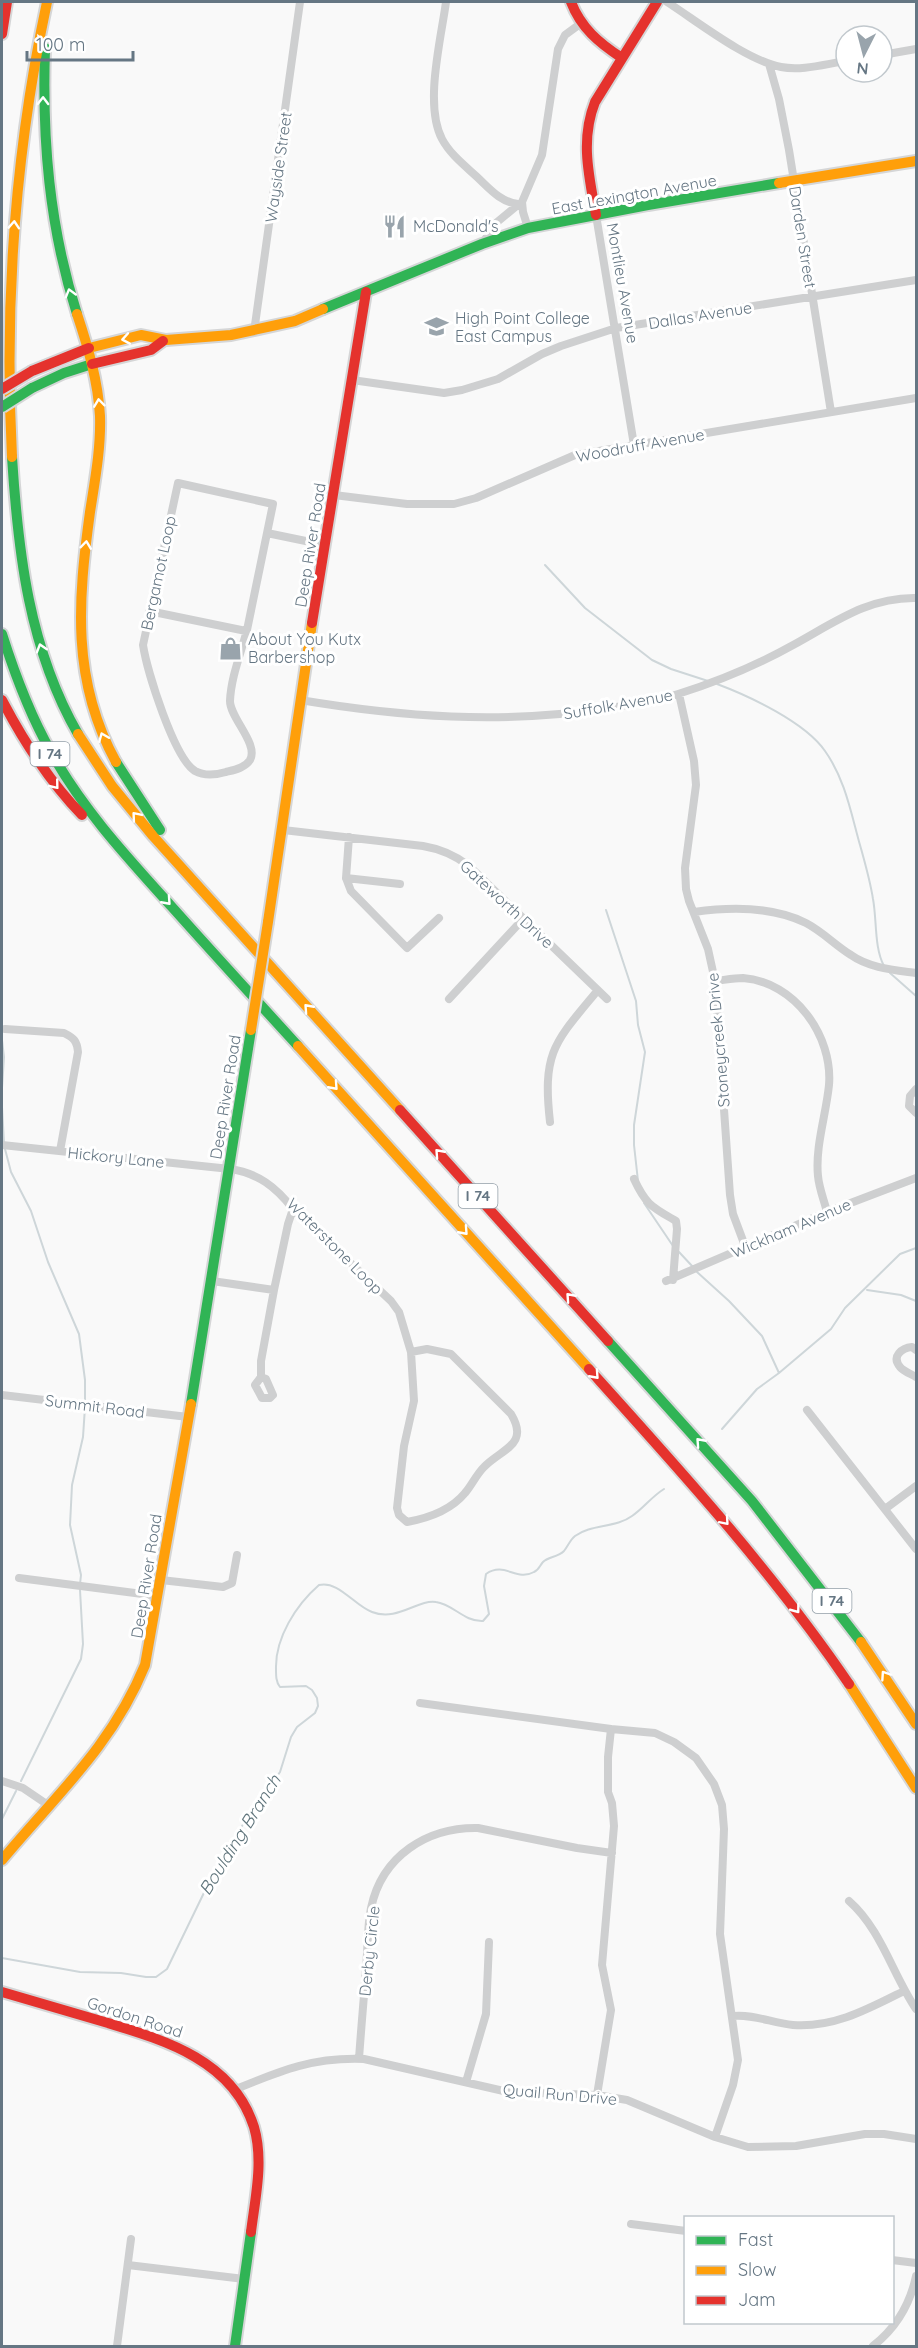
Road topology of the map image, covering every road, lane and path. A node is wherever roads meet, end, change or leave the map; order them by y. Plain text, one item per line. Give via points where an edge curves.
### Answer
1 (7, 2) edge
2 (300, 2) edge
3 (446, 2) edge
4 (571, 2) edge
5 (657, 2) edge
6 (668, 2) edge
7 (46, 3) edge
8 (580, 24) junction
9 (2, 34) edge
10 (916, 49) edge
11 (894, 53) edge
12 (622, 58) junction
13 (834, 63) edge
14 (769, 64) junction
15 (916, 161) edge
16 (794, 181) junction
17 (501, 199) junction
18 (520, 203) junction
19 (596, 215) junction
20 (502, 218) junction
21 (528, 228) junction
22 (482, 243) junction
23 (916, 280) edge
24 (366, 292) junction
25 (813, 296) junction
26 (616, 328) junction
27 (254, 332) junction
28 (163, 341) junction
29 (89, 348) junction
30 (92, 364) junction
31 (352, 380) junction
32 (2, 389) edge
33 (916, 398) edge
34 (2, 407) edge
35 (831, 411) junction
36 (634, 445) junction
37 (334, 495) junction
38 (267, 533) junction
39 (325, 545) junction
40 (916, 598) edge
41 (149, 611) junction
42 (246, 631) junction
43 (2, 634) edge
44 (679, 694) junction
45 (2, 700) edge
46 (300, 700) junction
47 (283, 830) junction
48 (349, 837) junction
49 (128, 858) junction
50 (346, 878) junction
51 (400, 884) dead end
52 (217, 907) junction
53 (694, 912) junction
54 (439, 918) dead end
55 (524, 918) junction
56 (916, 973) edge
57 (716, 981) junction
58 (598, 990) junction
59 (449, 999) dead end
60 (607, 999) dead end
61 (5, 1029) dead end
62 (916, 1089) edge
63 (916, 1113) edge
64 (550, 1122) dead end
65 (2, 1145) edge
66 (60, 1151) junction
67 (230, 1168) junction
68 (916, 1178) edge
69 (634, 1179) dead end
70 (293, 1209) junction
71 (827, 1212) junction
72 (745, 1246) junction
73 (212, 1281) junction
74 (274, 1290) junction
75 (916, 1350) edge
76 (411, 1352) junction
77 (261, 1377) dead end
78 (916, 1377) edge
79 (2, 1395) edge
80 (807, 1410) dead end
81 (188, 1417) junction
82 (916, 1486) edge
83 (885, 1509) junction
84 (916, 1549) edge
85 (237, 1555) dead end
86 (20, 1578) dead end
87 (161, 1580) junction
88 (158, 1596) junction
89 (420, 1703) dead end
90 (916, 1724) edge
91 (612, 1729) junction
92 (2, 1781) edge
93 (916, 1788) edge
94 (48, 1805) junction
95 (612, 1853) junction
96 (2, 1860) edge
97 (849, 1901) dead end
98 (489, 1942) dead end
99 (904, 1991) junction
100 (2, 1992) edge
101 (916, 2009) edge
102 (733, 2016) junction
103 (359, 2059) junction
104 (466, 2082) junction
105 (236, 2090) junction
106 (597, 2095) junction
107 (715, 2137) junction
108 (916, 2139) edge
109 (631, 2224) dead end
110 (684, 2231) edge
111 (130, 2239) dead end
112 (894, 2260) edge
113 (916, 2263) edge
114 (128, 2265) junction
115 (916, 2276) edge
116 (243, 2279) junction
117 (117, 2346) edge
118 (235, 2346) edge
119 (873, 2346) edge

1 - 9 main road
2 - 27 street, Wayside Street
3 - 17 street via 433,97 436,123 448,148
4 - 8 main road
5 - 12 main road, Montlieu Avenue
6 - 14 street
29 -> 7 main road via 62,266 46,179
52 -> 7 main road, I 74 via 136,817 91,757 48,670 28,600 13,462 10,309 21,147
8 - 12 main road
8 - 18 street via 559,44 542,155
10 - 11 street
12 - 19 main road, Montlieu Avenue via 595,102 586,129
13 - 14 street via 794,68
14 - 16 street, Darden Street
15 - 16 main road, East Lexington Avenue
16 - 19 main road, East Lexington Avenue
16 - 25 street, Darden Street
17 - 18 street
17 - 20 street
18 - 20 street
18 - 21 street
19 - 21 main road, East Lexington Avenue
19 - 26 street, Montlieu Avenue
20 - 22 street
21 - 22 main road, East Lexington Avenue
22 - 24 main road, East Lexington Avenue
23 - 25 street, Dallas Avenue
24 - 27 main road, East Lexington Avenue via 295,321
24 - 31 main road, Deep River Road
25 - 26 street, Dallas Avenue
25 - 35 street, Darden Street
26 - 31 street, Dallas Avenue via 561,346 498,379 462,390 444,393
26 - 36 street, Montlieu Avenue
27 - 28 main road, East Lexington Avenue
28 -> 29 main road via 148,335
28 - 30 main road via 151,350
29 - 30 main road
29 - 32 main road, bridge via 32,371
30 - 34 main road, bridge via 32,388
52 -> 30 main road via 123,779 105,742 87,688 80,608 100,422
31 - 37 main road, Deep River Road
33 - 35 street, Woodruff Avenue
35 - 36 street, Woodruff Avenue
36 - 37 street, Woodruff Avenue via 575,455 454,504 407,504
37 - 39 main road, Deep River Road
38 - 39 street
38 - 41 street, Bergamot Loop via 273,504 178,483
38 - 42 street, Bergamot Loop
39 - 46 main road, Deep River Road
40 - 44 street, Suffolk Avenue via 890,600 848,613 794,645
41 - 42 street
41 - 42 street, Bergamot Loop via 143,645 146,666 185,762 205,774 236,770 250,759 249,742 230,703
43 - 49 main road, I 74 via 16,682 50,753 78,797
44 - 46 street, Suffolk Avenue via 584,712 481,719
44 - 53 street, Stoneycreek Drive via 696,785 685,868 686,889
45 -> 49 main road via 50,780
46 - 47 main road, Deep River Road
47 - 48 street, Gateworth Drive
47 - 67 main road, Deep River Road, bridge
48 - 50 street
48 - 55 street, Gateworth Drive via 450,853
49 -> 93 main road, I 74 via 734,1530 823,1644
50 - 51 street
50 - 54 street via 351,891 407,948
90 -> 52 main road, I 74 via 844,1617 752,1501
53 - 56 street via 721,908 782,914 826,934 851,956 877,967
53 - 57 street, Stoneycreek Drive
55 - 58 street, Gateworth Drive
55 - 59 street
57 - 71 street via 743,978 773,988 800,1006 819,1032 829,1072 818,1176
57 - 72 street, Stoneycreek Drive via 730,1195
58 - 60 street, Gateworth Drive
58 - 64 street via 562,1034 551,1055 547,1085
61 - 66 street via 64,1033 77,1044
62 - 63 street via 909,1106
65 - 66 street, Hickory Lane
66 - 67 street, Hickory Lane
67 - 70 street, Waterstone Loop via 260,1177 282,1194
67 - 73 main road, Deep River Road
68 - 71 street, Wickham Avenue
69 - 72 street, Wickham Avenue via 643,1200 676,1221 669,1280
70 - 74 street
70 - 76 street, Waterstone Loop via 391,1302 399,1312
71 - 72 street, Wickham Avenue
73 - 74 street
73 - 81 main road, Deep River Road
74 - 77 street
75 - 78 street via 902,1349 897,1361
76 - 76 street, Waterstone Loop via 414,1401 397,1508 408,1522 447,1509 465,1494 486,1464 509,1449 517,1433 511,1414 451,1354 427,1349
79 - 81 street, Summit Road
80 - 83 street
81 - 87 main road, Deep River Road
82 - 83 street
83 - 84 street
85 - 87 street via 232,1583 223,1587
86 - 88 street
87 - 88 main road, Deep River Road
88 - 94 main road, Deep River Road via 149,1652 130,1702 101,1745
89 - 91 street
91 - 95 street via 608,1792 613,1815
91 - 102 street via 655,1733 674,1742 696,1758 714,1784 722,1805 724,1829 720,1934
92 - 94 street via 23,1788
94 - 96 main road, Deep River Road
95 - 103 street, Derby Circle via 463,1828 431,1835 404,1851 383,1876 371,1910
95 - 106 street via 602,1965 611,2010
97 - 99 street via 860,1911 884,1950
98 - 104 street via 486,2014
99 - 101 street
99 - 102 street via 855,2015 825,2023 793,2025
100 - 105 main road, Gordon Road via 181,2047 217,2070
102 - 107 street via 737,2068
103 - 104 street, Quail Run Drive
103 - 105 street, Quail Run Drive via 304,2063
104 - 106 street, Quail Run Drive via 508,2092
105 - 116 main road, Gordon Road via 253,2124 258,2159
106 - 107 street, Quail Run Drive via 627,2100
107 - 108 street, Quail Run Drive via 760,2148 865,2134
109 - 110 street
111 - 114 street
112 - 113 street
114 - 116 street
114 - 117 street
115 - 119 street via 908,2305 897,2323
116 - 118 main road, Gordon Road

